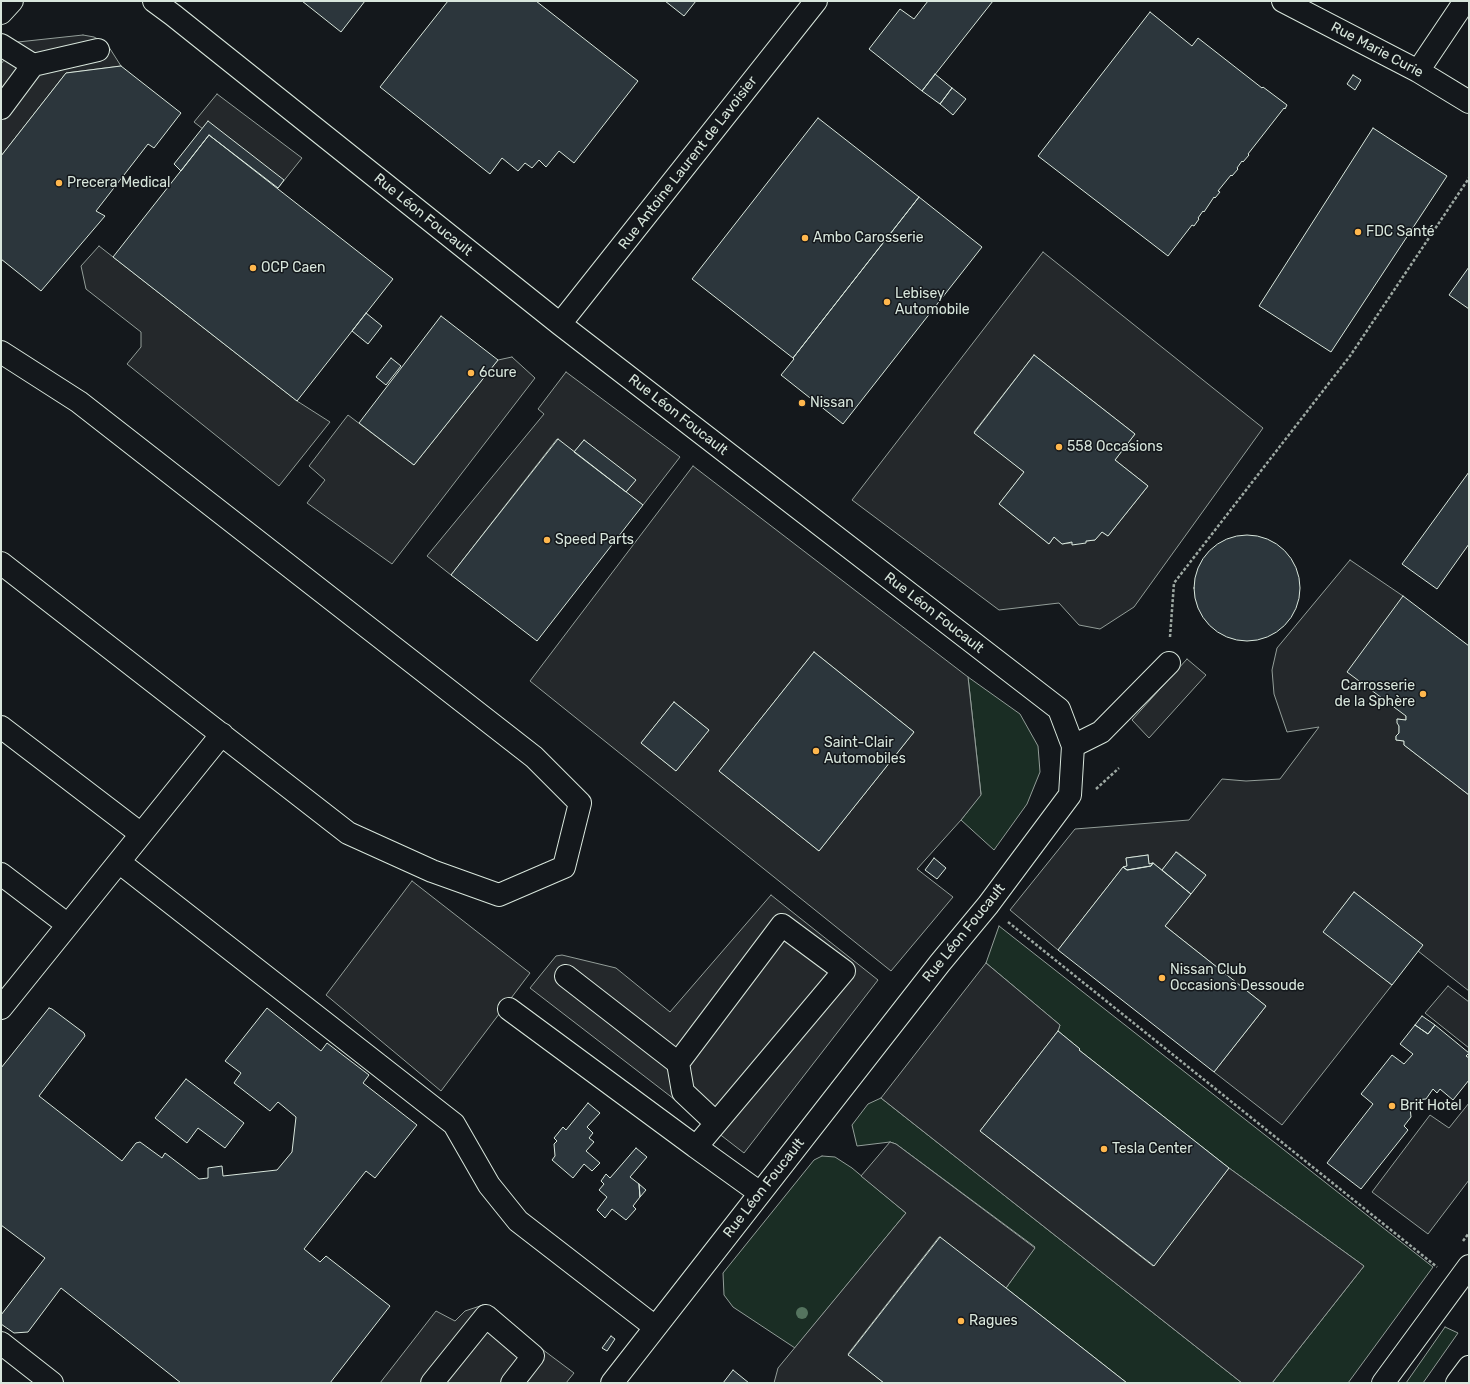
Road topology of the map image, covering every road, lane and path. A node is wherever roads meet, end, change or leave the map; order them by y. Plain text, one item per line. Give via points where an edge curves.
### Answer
1 (12, 1) edge
2 (154, 1) edge
3 (816, 1) edge
4 (1283, 1) edge
5 (1464, 1) edge
6 (1, 12) edge
7 (1, 45) edge
8 (98, 50) dead end
9 (33, 65) junction
10 (1418, 71) junction
11 (1469, 102) edge
12 (1, 108) edge
13 (1469, 178) edge
14 (560, 324) junction
15 (1, 352) edge
16 (1, 563) edge
17 (1169, 663) joint
18 (1, 727) edge
19 (222, 734) junction
20 (1073, 746) junction
21 (1119, 768) dead end
22 (1091, 794) dead end
23 (141, 834) junction
24 (119, 862) junction
25 (1, 874) edge
26 (1004, 919) dead end
27 (68, 926) junction
28 (566, 976) dead end
29 (1, 1008) edge
30 (509, 1009) dead end
31 (678, 1063) junction
32 (716, 1123) junction
33 (696, 1147) junction
34 (760, 1193) junction
35 (1469, 1266) edge
36 (1442, 1272) dead end
37 (655, 1327) junction
38 (1, 1344) edge
39 (1469, 1368) edge
40 (52, 1383) edge
41 (432, 1383) edge
42 (512, 1383) edge
43 (612, 1383) edge
44 (1383, 1383) edge
45 (1457, 1383) edge

1 - 6 street
2 - 14 street, Rue Léon Foucault
3 - 14 street, Rue Antoine Laurent de Lavoisier
4 - 10 street, Rue Marie Curie
5 - 10 street
7 - 9 street
8 - 9 street
9 - 12 street
10 - 11 street, Rue Marie Curie
13 - 17 path via 1350,356 1174,583
14 - 20 street, Rue Léon Foucault via 1058,709
15 - 19 street via 79,402 534,757 580,803 564,867 499,895 432,871 348,832
16 - 19 street
17 - 20 street via 1101,732
18 - 23 street
19 - 23 street
20 - 34 street, Rue Léon Foucault via 1070,795 988,905
21 - 22 path
23 - 24 street
24 - 27 street
24 - 37 street via 454,1124 489,1185 518,1221
25 - 27 street
26 - 36 path
27 - 29 street
28 - 31 street
30 - 33 street
31 - 32 street via 683,1092
31 - 32 street via 782,925 844,971
32 - 33 street
33 - 34 street
34 - 37 street, Rue Léon Foucault
35 - 44 street
37 - 43 street, Rue Léon Foucault
38 - 40 street
39 - 45 street
41 - 42 street via 486,1316 533,1356

